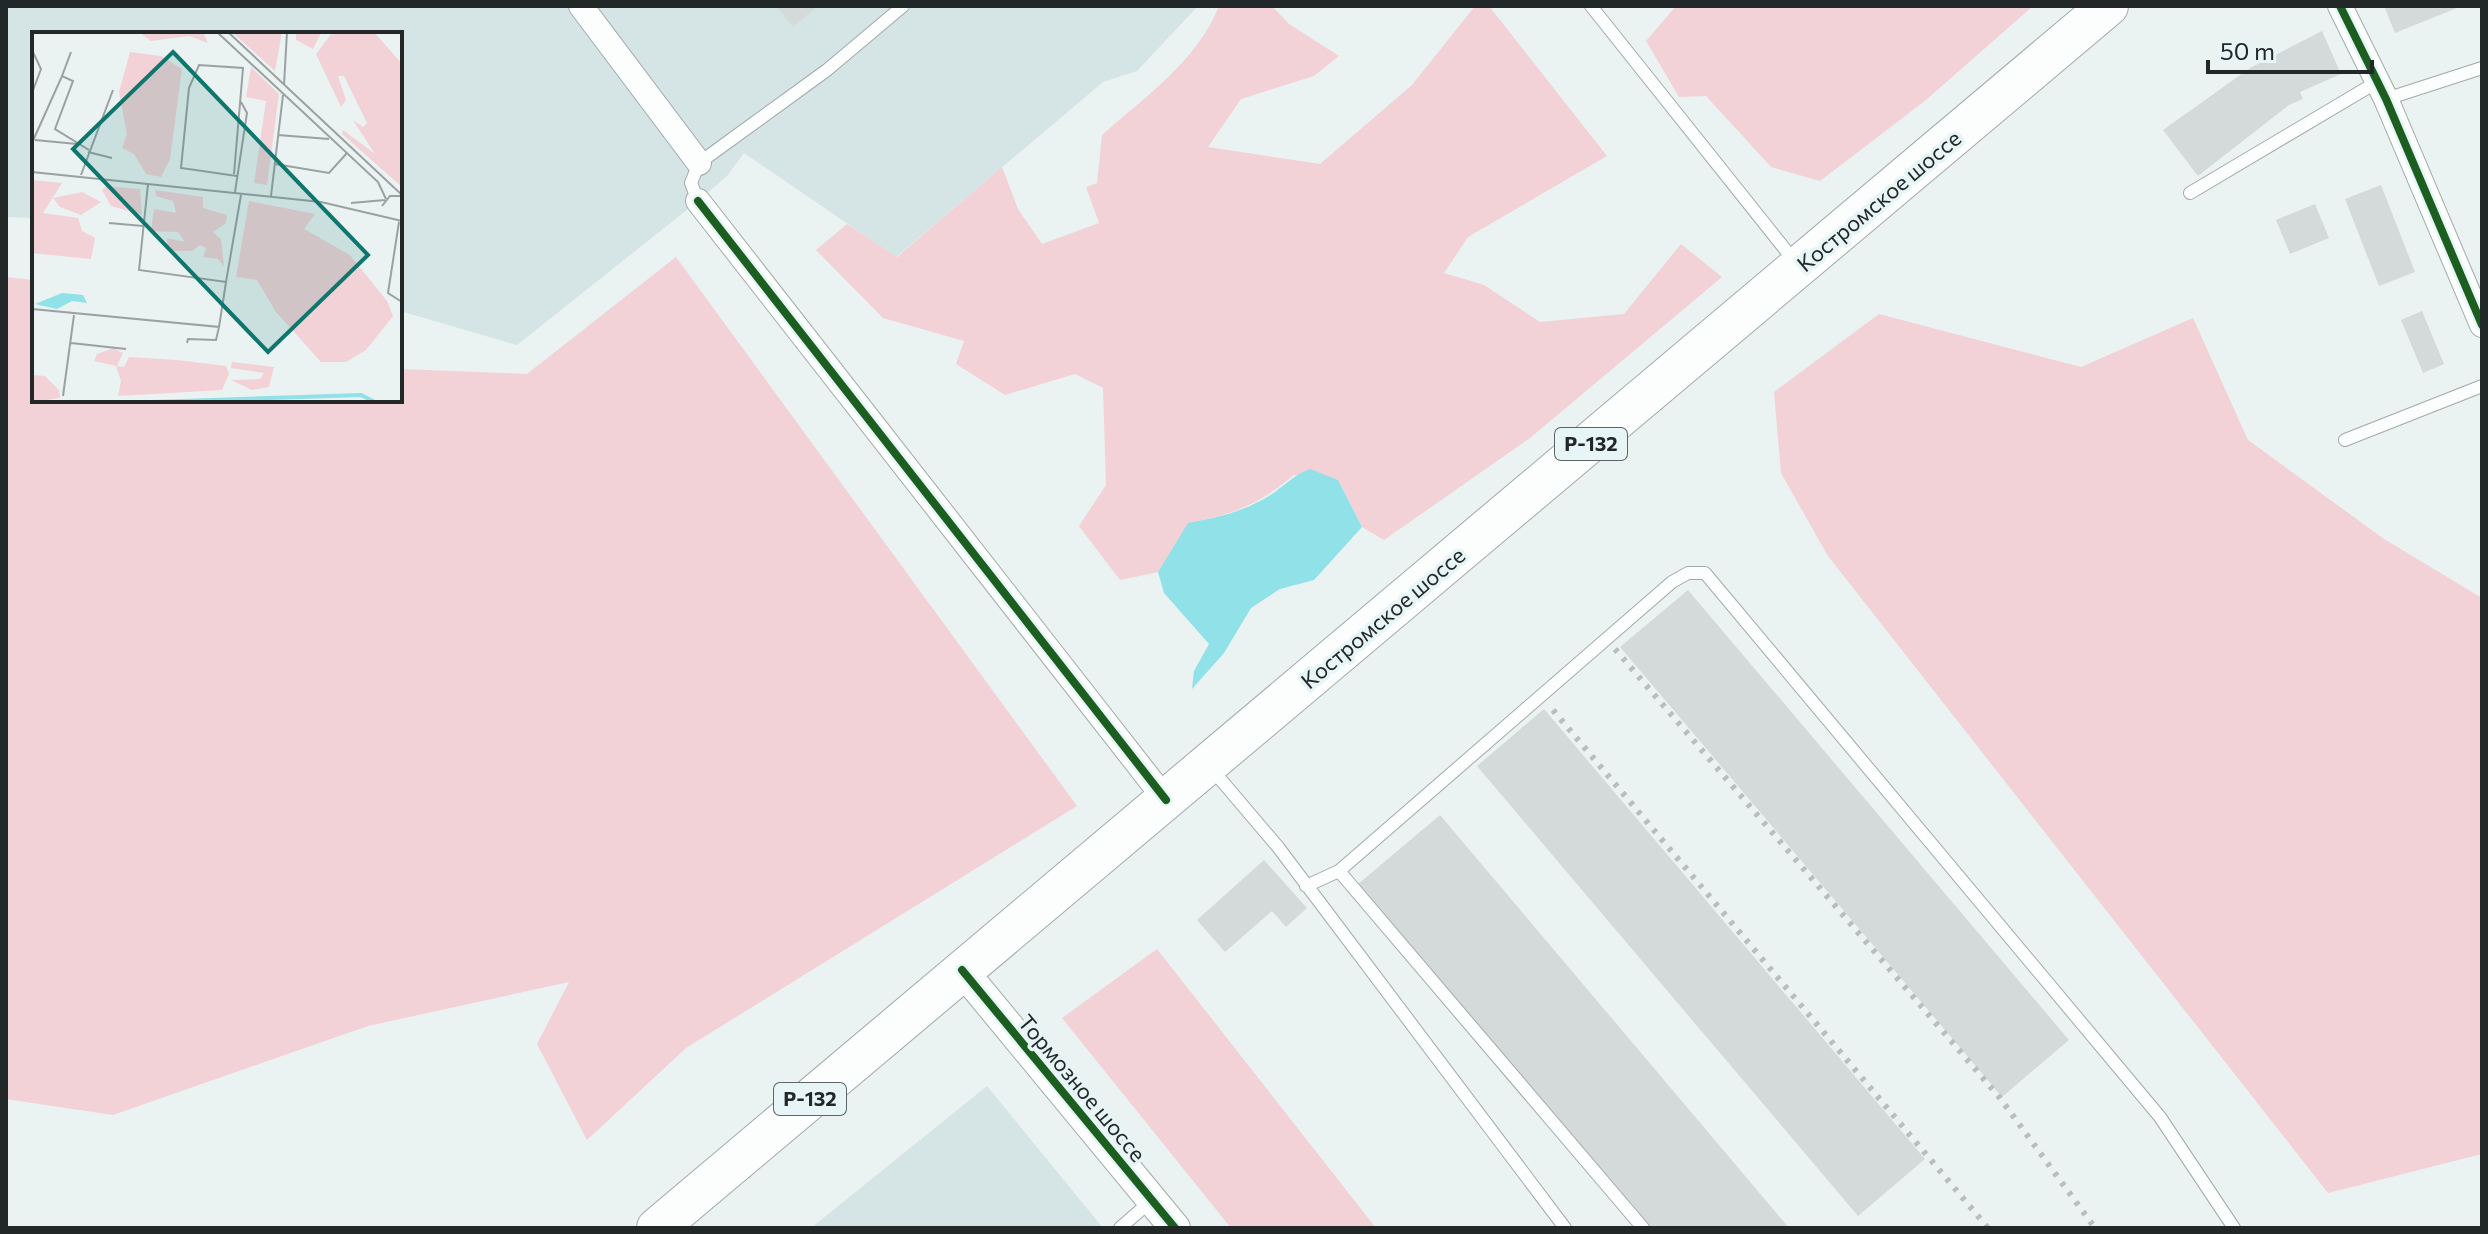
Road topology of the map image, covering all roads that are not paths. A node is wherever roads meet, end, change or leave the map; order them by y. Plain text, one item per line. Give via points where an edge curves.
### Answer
1 (581, 6) edge
2 (903, 6) edge
3 (1591, 6) edge
4 (2108, 6) edge
5 (2340, 6) edge
6 (2482, 68) edge
7 (2382, 90) junction
8 (699, 163) junction
9 (2190, 193) dead end
10 (698, 201) joint
11 (1800, 268) junction
12 (2482, 325) edge
13 (2482, 386) edge
14 (2345, 440) dead end
15 (1208, 764) junction
16 (1166, 800) junction
17 (1339, 871) junction
18 (1306, 886) junction
19 (962, 970) junction
20 (1152, 1200) junction
21 (657, 1228) edge
22 (1120, 1228) edge
23 (1175, 1228) edge
24 (1565, 1228) edge
25 (1643, 1228) edge
26 (2234, 1228) edge

1 - 8 street
2 - 8 lane via 827,70
3 - 11 lane
4 - 11 highway, Костромское шоссе / Р-132
5 - 7 street
6 - 7 lane
7 - 9 lane
7 - 12 street
8 - 10 lane via 691,183
10 - 16 street
11 - 15 highway, Костромское шоссе / Р-132
13 - 14 lane
15 - 16 highway, Костромское шоссе / Р-132
15 - 18 lane
16 - 19 highway, Костромское шоссе / Р-132
17 - 18 lane
17 - 25 lane
17 - 26 lane via 1672,582 1688,573 1705,573 2160,1117
18 - 24 lane
19 - 20 street, Тормозное шоссе
19 - 21 highway, Костромское шоссе / Р-132
20 - 22 lane
20 - 23 street, Тормозное шоссе

